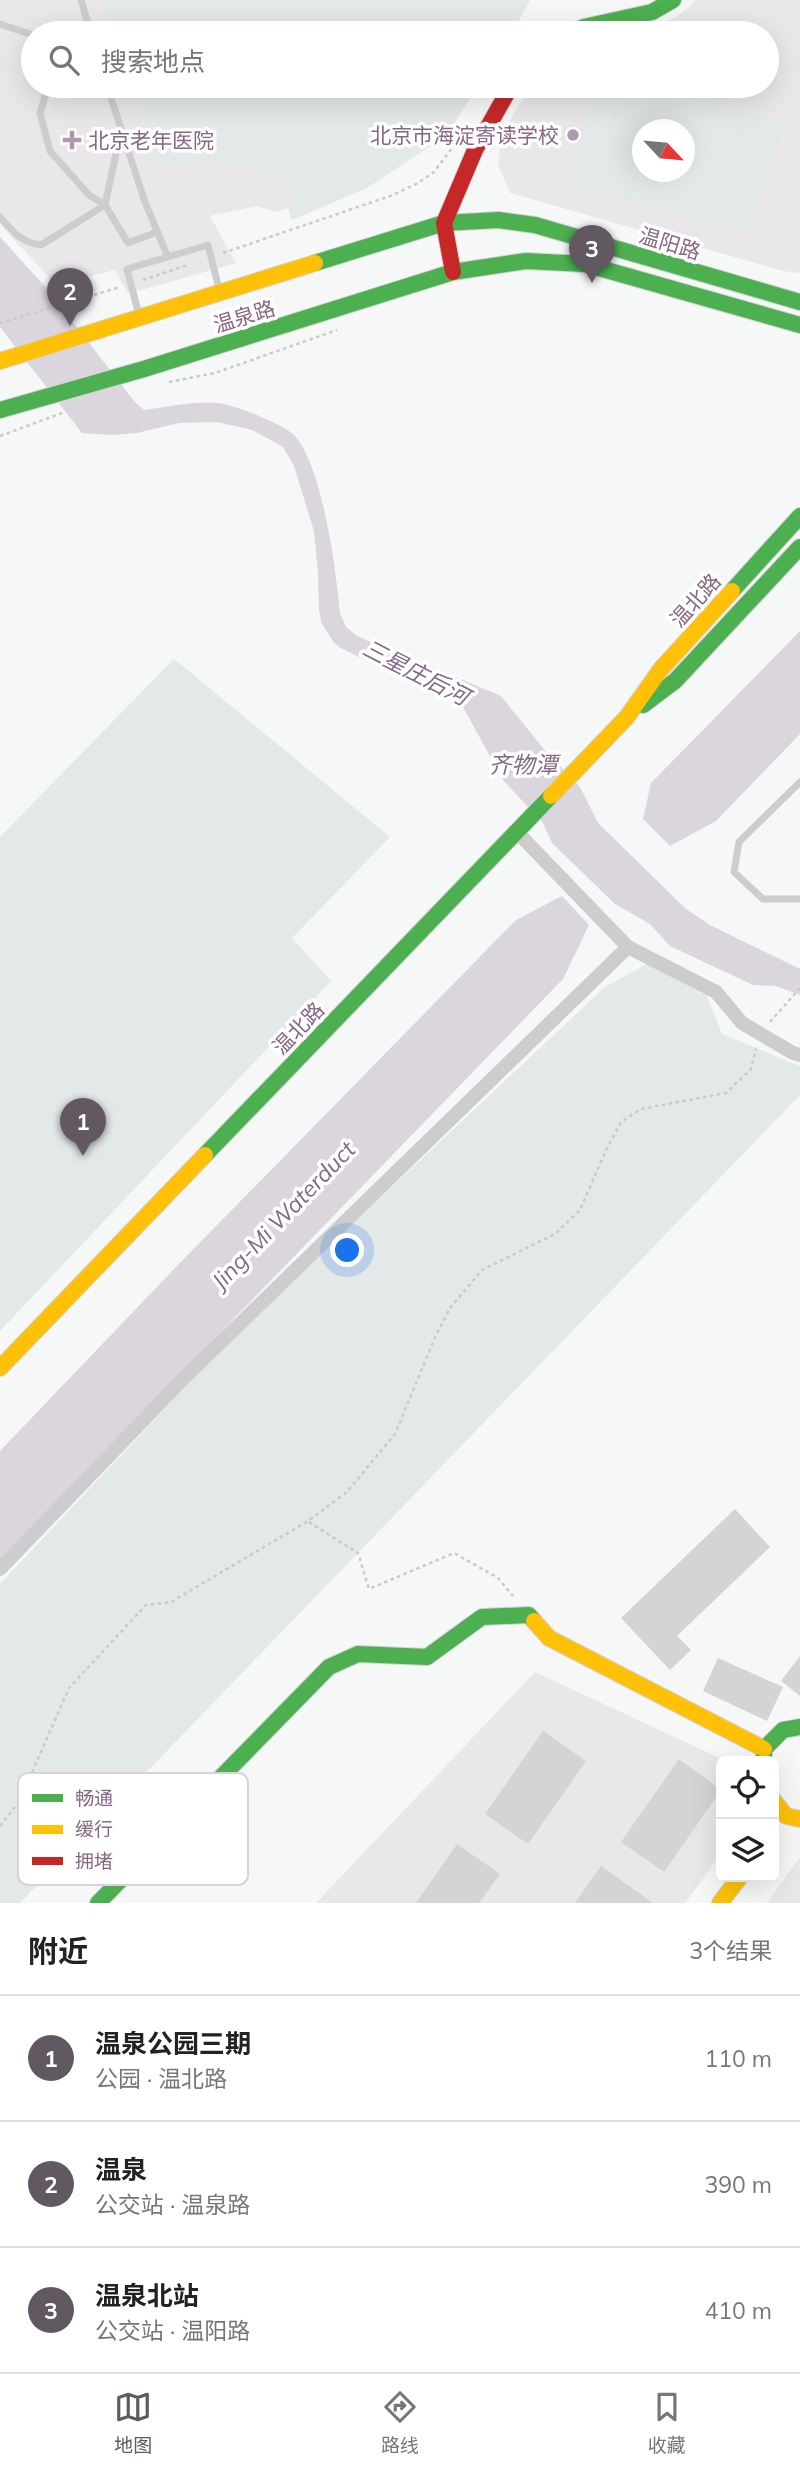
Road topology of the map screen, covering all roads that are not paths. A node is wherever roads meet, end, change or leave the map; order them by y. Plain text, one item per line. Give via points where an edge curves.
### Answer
1 (81, 0) edge
2 (673, 0) edge
3 (87, 21) edge
4 (611, 21) edge
5 (0, 24) edge
6 (21, 31) edge
7 (44, 98) edge
8 (111, 98) edge
9 (504, 98) edge
10 (121, 130) junction
11 (105, 205) junction
12 (0, 217) edge
13 (444, 223) junction
14 (158, 232) junction
15 (167, 255) junction
16 (453, 272) junction
17 (220, 293) junction
18 (800, 302) edge
19 (139, 316) junction
20 (800, 325) edge
21 (0, 360) edge
22 (5, 409) edge
23 (800, 516) edge
24 (800, 547) edge
25 (627, 717) junction
26 (800, 782) edge
27 (516, 831) junction
28 (800, 899) edge
29 (628, 947) junction
30 (800, 1055) edge
31 (0, 1368) edge
32 (0, 1569) edge
33 (800, 1727) edge
34 (764, 1755) edge
35 (225, 1773) edge
36 (779, 1805) edge
37 (793, 1818) edge
38 (736, 1882) edge
39 (116, 1885) edge
40 (98, 1903) edge
41 (720, 1903) edge

1 - 3 lane
2 - 4 main road via 652,12
5 - 6 lane
7 - 11 lane via 40,113 50,151 89,195
8 - 10 lane
9 - 13 main road via 475,150
10 - 11 lane
10 - 14 lane
11 - 12 lane via 41,246 16,235
11 - 14 lane via 128,243
13 - 16 main road
13 - 17 main road, 温泉路
13 - 18 main road, 温阳路 via 498,220 535,225
14 - 15 lane
15 - 17 lane via 208,245
15 - 19 lane via 127,269
16 - 20 main road, 温阳路 via 526,261 585,264
16 - 22 main road, 温泉路
17 - 19 main road, 温泉路
19 - 21 main road, 温泉路
23 - 25 main road, 温北路 via 661,669
24 - 25 main road, 温北路 via 675,681
25 - 27 main road, 温北路
26 - 28 lane via 739,842 734,872 763,899
27 - 29 street
27 - 31 main road, 温北路
29 - 30 street via 716,992 742,1023
29 - 32 street via 185,1377
33 - 34 main road via 783,1730
34 - 35 main road via 549,1639 529,1615 482,1617 427,1657 358,1654 329,1667
36 - 37 main road
38 - 41 main road
39 - 40 main road

